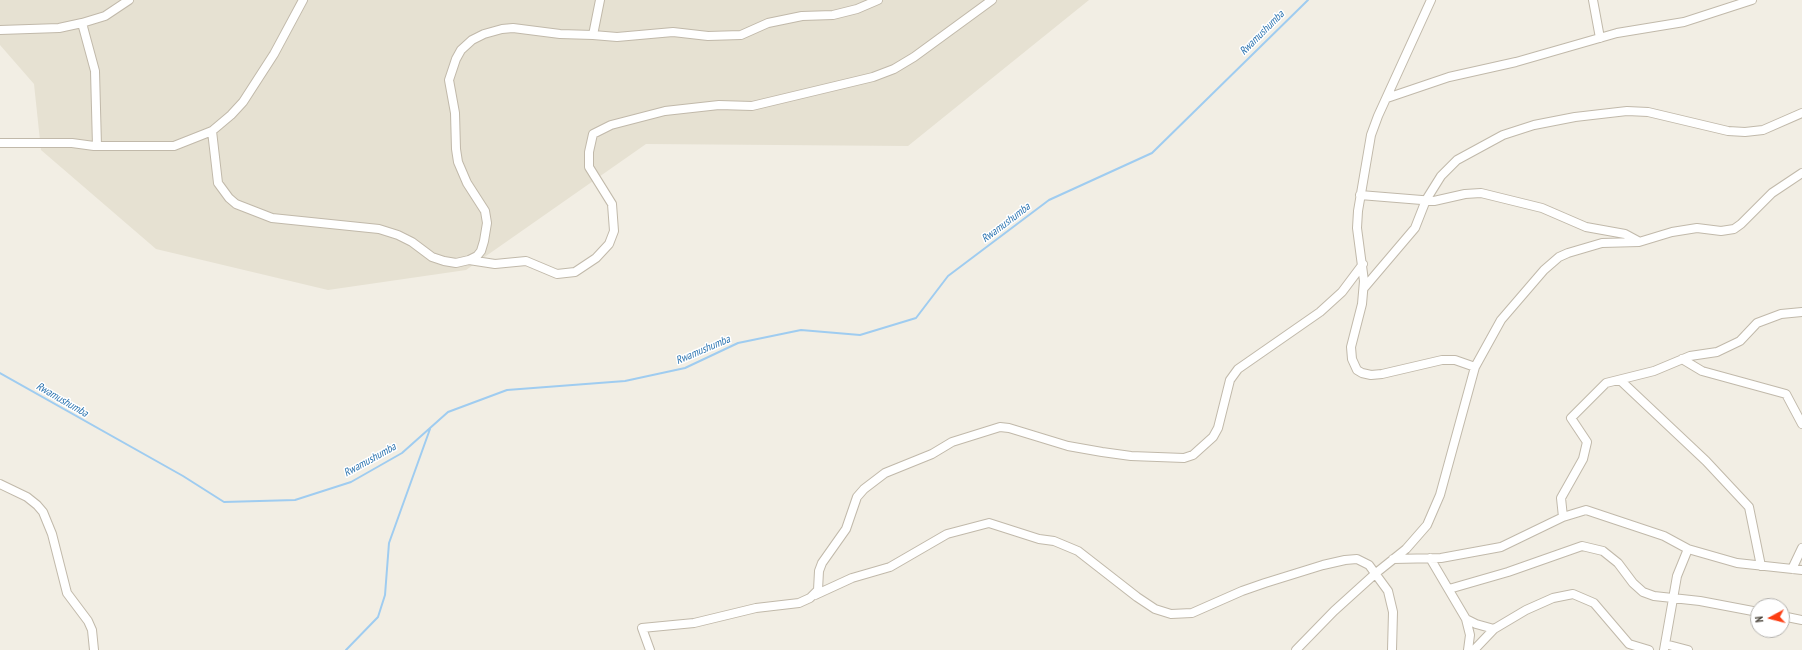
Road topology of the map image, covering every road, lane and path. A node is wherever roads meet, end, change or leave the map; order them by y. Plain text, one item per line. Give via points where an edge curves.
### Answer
1 (128, 0) edge
2 (303, 0) edge
3 (600, 0) edge
4 (878, 0) edge
5 (992, 0) edge
6 (1431, 0) edge
7 (1593, 0) edge
8 (1752, 0) edge
9 (82, 23) junction
10 (0, 30) edge
11 (593, 35) junction
12 (1600, 38) junction
13 (1387, 98) junction
14 (1802, 113) edge
15 (212, 130) junction
16 (0, 143) edge
17 (97, 146) junction
18 (1802, 173) edge
19 (1360, 195) junction
20 (1426, 200) junction
21 (1639, 242) junction
22 (469, 260) junction
23 (1363, 264) junction
24 (1364, 288) junction
25 (1802, 312) edge
26 (1682, 360) junction
27 (1475, 367) junction
28 (1620, 380) junction
29 (1802, 424) edge
30 (0, 484) edge
31 (1563, 517) junction
32 (1802, 548) edge
33 (1688, 549) junction
34 (1430, 558) junction
35 (1393, 559) junction
36 (1761, 566) junction
37 (1792, 570) junction
38 (1802, 570) edge
39 (1376, 573) junction
40 (1449, 589) junction
41 (815, 595) junction
42 (1672, 597) junction
43 (1750, 611) edge
44 (1790, 618) edge
45 (1466, 619) junction
46 (1802, 620) edge
47 (1494, 629) junction
48 (1664, 647) edge
49 (94, 650) edge
50 (650, 650) edge
51 (1296, 650) edge
52 (1392, 650) edge
53 (1468, 650) edge
54 (1474, 650) edge
55 (1649, 650) edge
56 (1688, 650) edge

1 - 9 street via 105,16
2 - 15 street via 274,54 243,102
3 - 11 street
4 - 11 street via 834,15 802,16 726,36 673,32 617,37
5 - 22 street via 914,57 894,69 873,77 752,106 696,107 637,118 594,134 589,152 589,166 612,204 614,231 609,244 596,258 575,272 557,274 526,261 495,264
6 - 13 street
7 - 12 street
8 - 12 street via 1684,22
9 - 10 street via 59,28
9 - 17 street via 95,71
11 - 22 street via 502,29 472,40 456,59 449,80 455,113 458,162 467,183 485,211 487,223 481,251
12 - 13 street via 1516,62 1449,77
13 - 19 street via 1371,135
14 - 20 street via 1763,130 1745,132 1728,131 1648,112 1627,111 1576,117 1534,126 1504,135 1457,160 1441,176
15 - 17 street via 174,146
15 - 22 street via 218,183 228,198 236,204 272,218 379,229 412,242 432,257 456,262
16 - 17 street via 72,143
18 - 21 street via 1772,193 1734,228 1721,231 1697,228
19 - 20 street
19 - 23 street via 1357,228
20 - 21 street via 1434,201 1481,193 1542,208 1586,226 1625,234
20 - 24 street via 1415,228
21 - 27 street via 1602,242 1559,257 1528,286 1501,320
23 - 24 street
23 - 41 street via 1342,292 1320,312 1238,369 1230,380 1218,428 1213,437 1193,456 1131,456 1102,452 1068,446 1000,427 952,442 932,454 885,473 864,489 857,497 846,529 822,563
24 - 27 street via 1351,347 1352,359 1357,370 1362,373 1382,374 1442,360 1455,360
25 - 26 street via 1781,314 1757,323 1740,341 1717,352
26 - 28 street
26 - 29 street via 1702,371 1786,394
27 - 35 street via 1440,495 1427,524 1406,549
28 - 31 street via 1606,383 1571,418 1587,442 1583,459 1561,498
28 - 36 street via 1706,461 1749,507
30 - 49 street via 27,497 43,512 52,534 67,593 88,621 92,630
31 - 33 street via 1586,510 1664,536
31 - 34 street via 1501,547
32 - 37 street
33 - 36 street via 1737,563
33 - 42 street
34 - 35 street
34 - 40 street
35 - 39 street
36 - 37 street
37 - 38 street
39 - 41 street via 1369,565 1357,559 1345,560 1248,589 1192,613 1171,614 1155,609 1078,551 1064,544 994,524 982,523 947,534 890,567 852,578
39 - 51 street
39 - 52 street via 1391,600
40 - 42 street via 1582,546 1603,551 1618,563 1643,592 1654,596
40 - 45 street
41 - 50 street via 799,603 756,608 694,623 642,628
42 - 43 street
42 - 48 street
44 - 46 street
45 - 47 street
45 - 53 street via 1470,634
47 - 54 street
47 - 55 street via 1526,610 1553,598 1572,594 1594,604 1629,644
48 - 56 street

